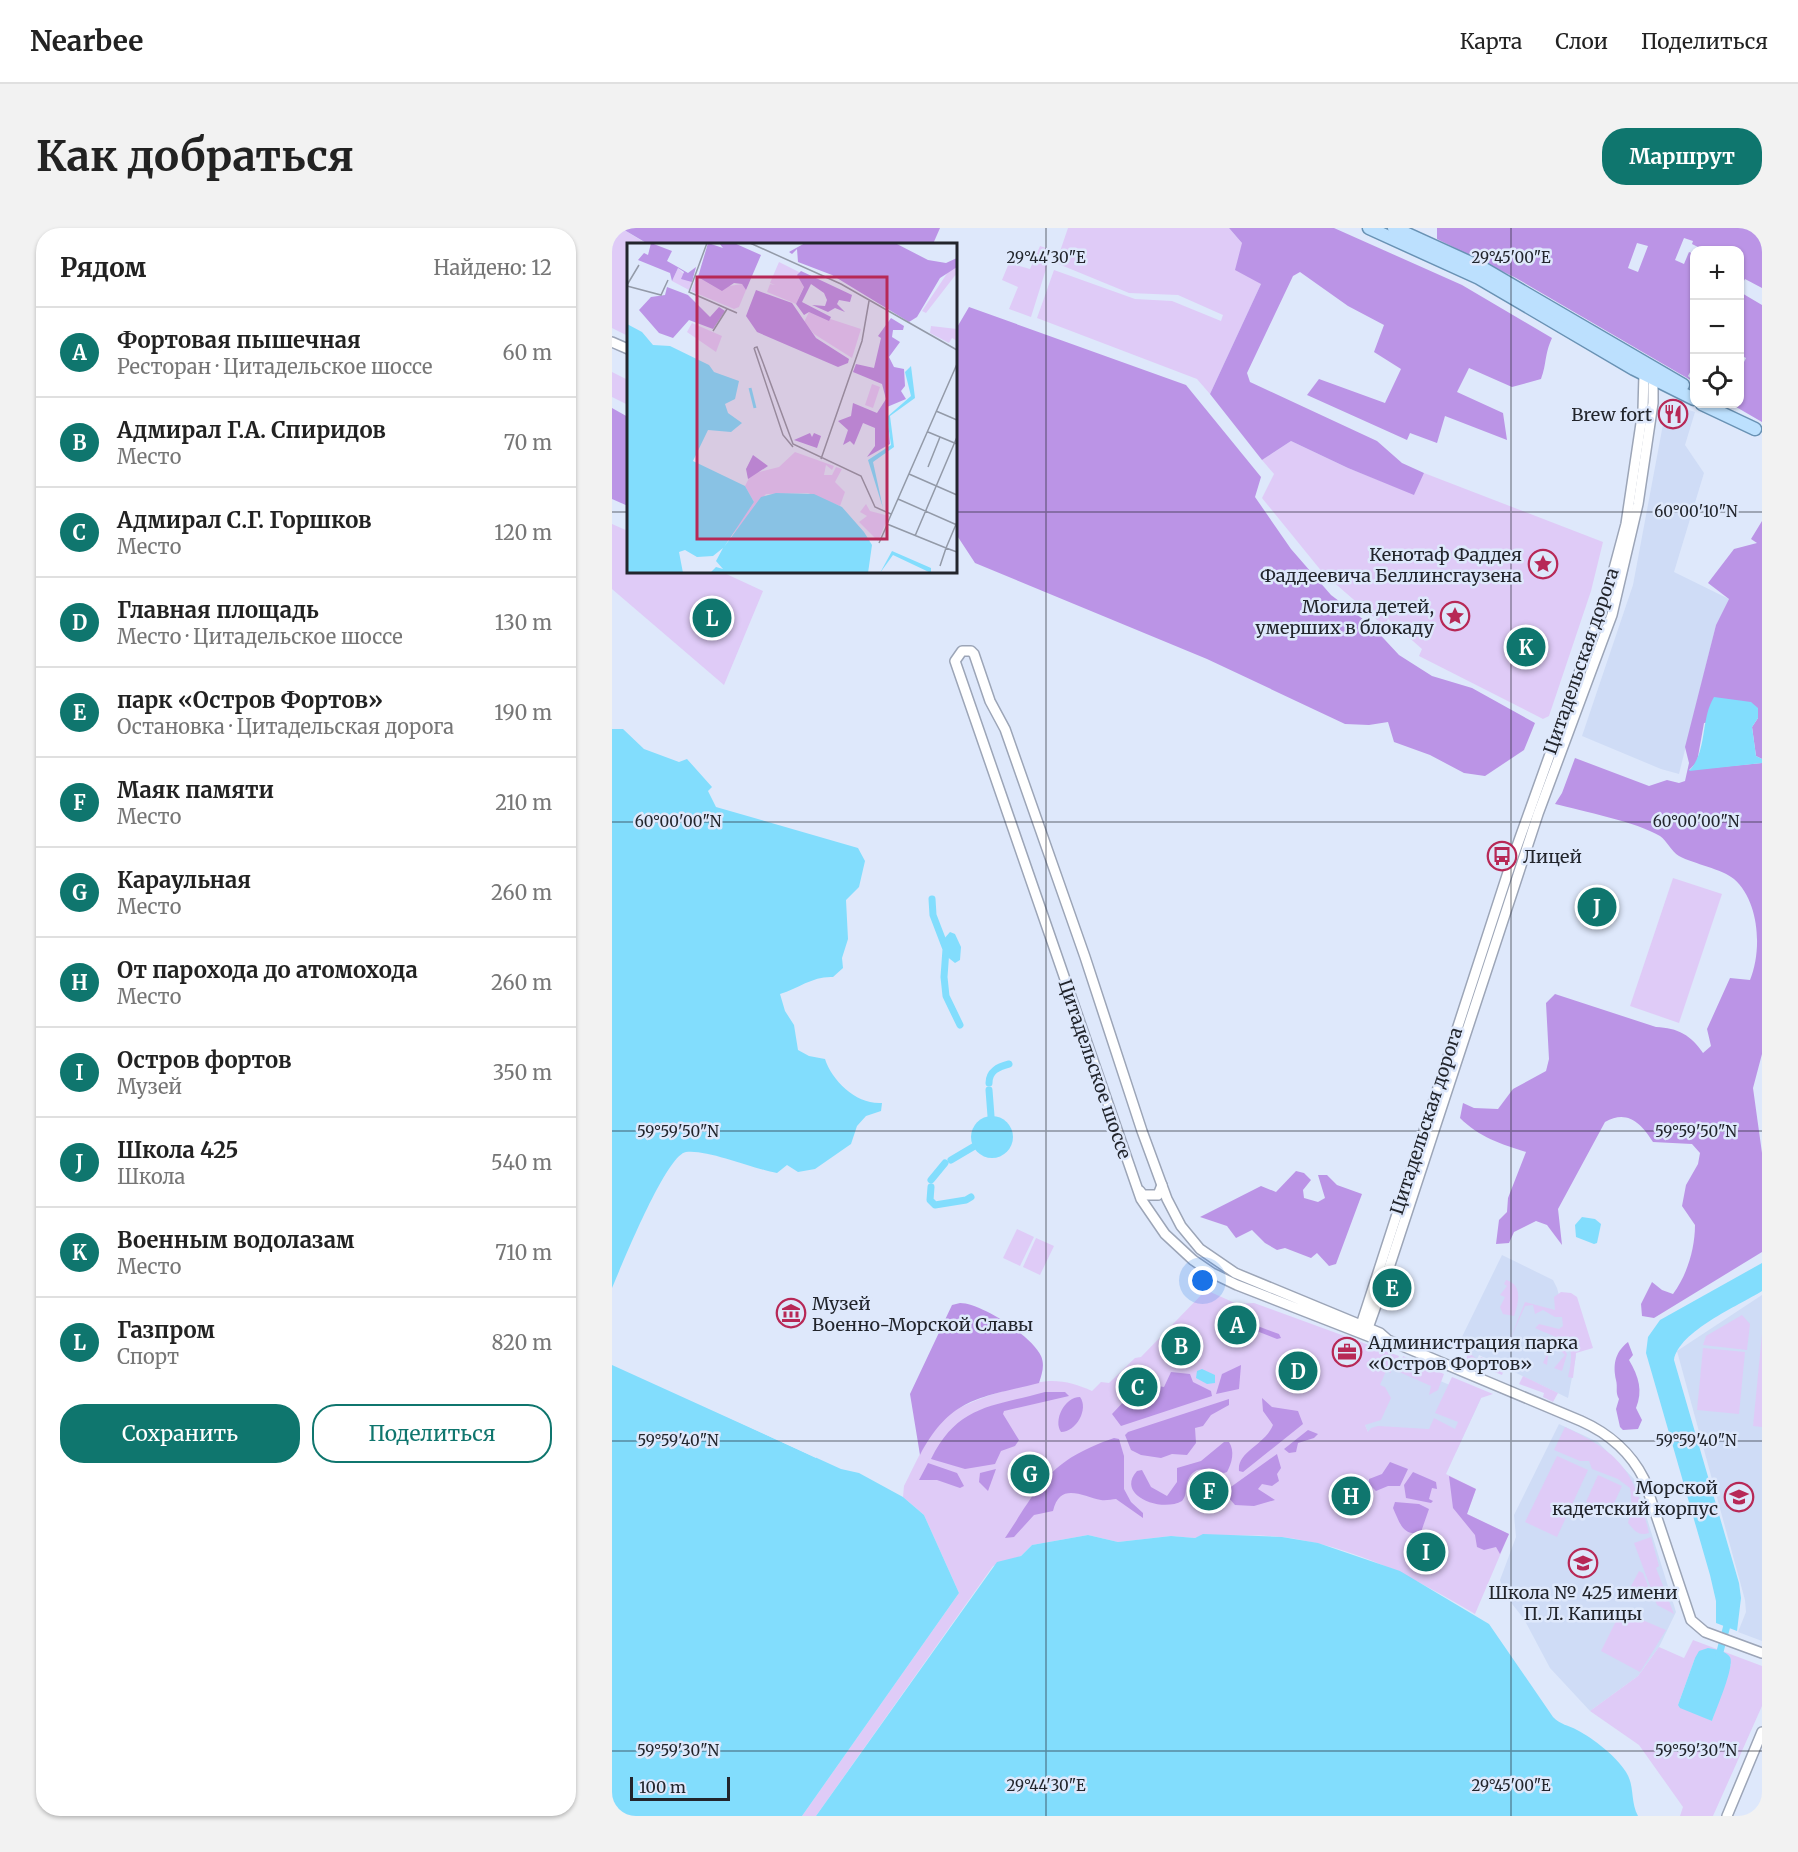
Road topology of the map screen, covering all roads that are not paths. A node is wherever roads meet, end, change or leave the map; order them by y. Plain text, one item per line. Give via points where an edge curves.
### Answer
1 (1369, 228) edge
2 (1394, 228) edge
3 (612, 342) edge
4 (627, 349) edge
5 (1650, 373) junction
6 (1675, 390) junction
7 (1690, 390) edge
8 (1690, 397) edge
9 (1653, 404) junction
10 (1710, 408) edge
11 (1721, 408) edge
12 (1759, 431) edge
13 (1134, 1184) junction
14 (1162, 1185) junction
15 (1363, 1329) junction
16 (1762, 1653) edge
17 (1762, 1732) edge
18 (1727, 1816) edge

1 - 5 main road via 1479,278
2 - 5 main road via 1484,269
3 - 4 street
5 - 6 main road
5 - 7 main road
5 - 9 street, Цитадельская дорога
5 - 15 street, Цитадельская дорога via 1626,524 1607,595 1512,860
6 - 8 main road
6 - 9 street via 1662,392
9 - 15 street, Цитадельская дорога via 1634,525 1612,615 1534,824
10 - 12 main road
11 - 12 main road
13 - 14 street via 1143,1196 1150,1197 1158,1196
13 - 14 street, Цитадельское шоссе via 955,661 962,651 971,651 1005,729
13 - 15 street, Цитадельское шоссе via 1165,1234 1212,1273
14 - 15 street, Цитадельское шоссе via 1181,1226 1215,1261
15 - 16 street, Цитадельское шоссе via 1588,1425 1613,1441 1644,1479 1686,1612 1695,1624 1718,1637
17 - 18 street

